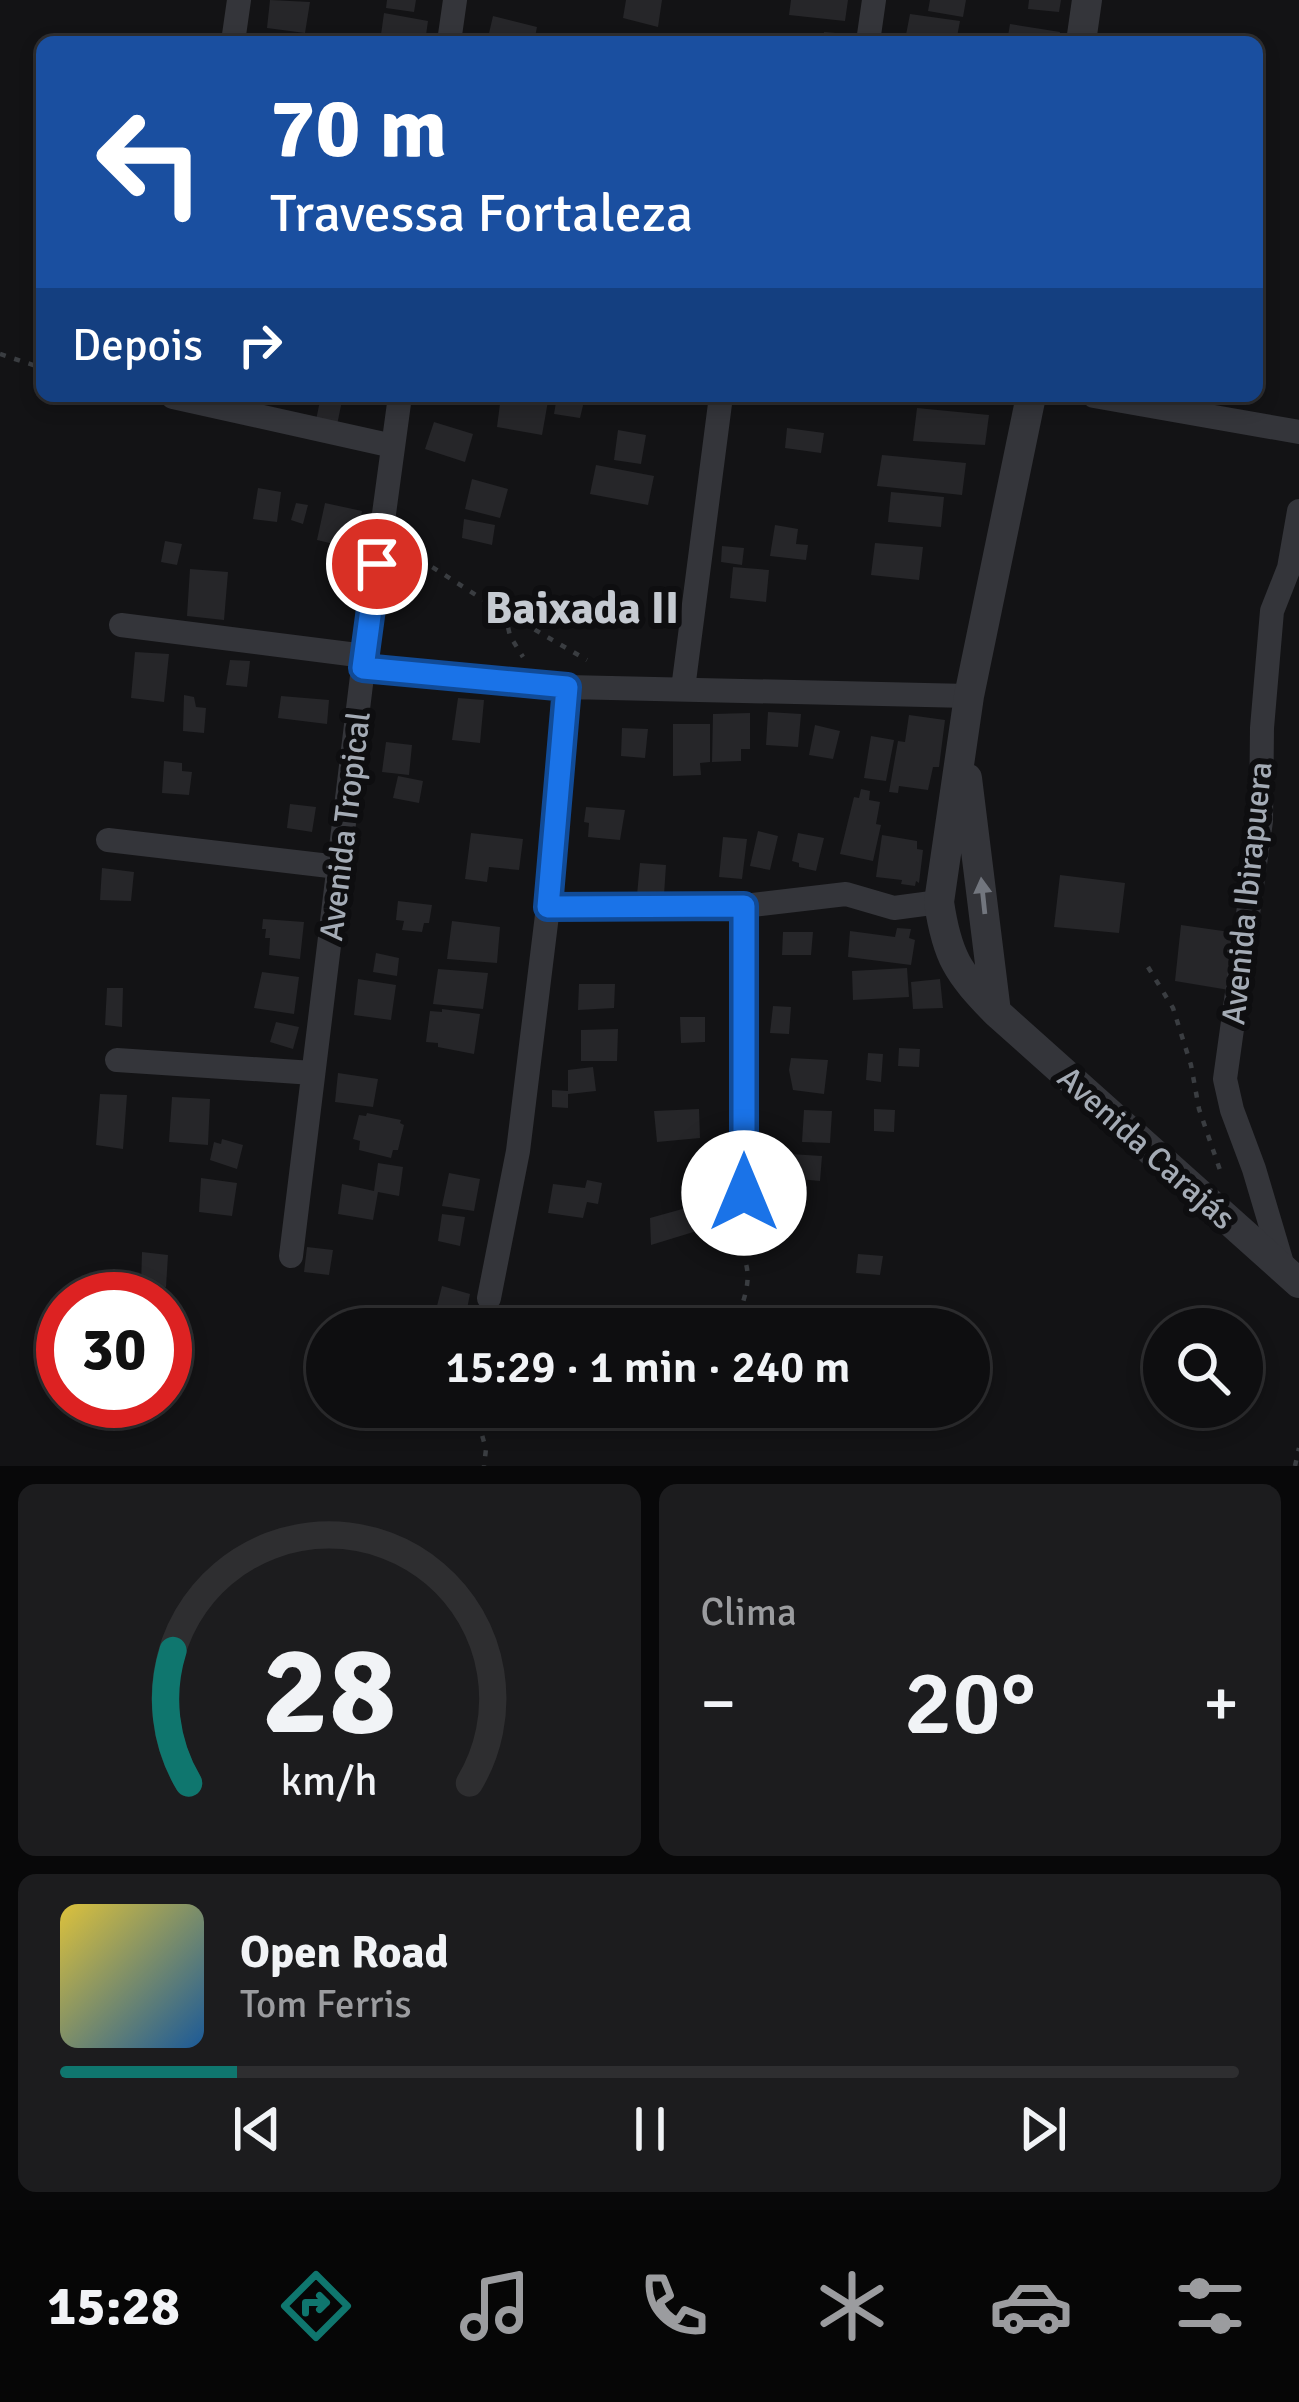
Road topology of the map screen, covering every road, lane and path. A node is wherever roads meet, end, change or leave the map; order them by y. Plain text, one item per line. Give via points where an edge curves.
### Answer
1 (239, 0) edge
2 (454, 0) edge
3 (874, 0) edge
4 (1087, 0) edge
5 (233, 36) edge
6 (449, 36) edge
7 (869, 36) edge
8 (1082, 36) edge
9 (0, 354) edge
10 (36, 366) edge
11 (190, 402) edge
12 (399, 402) edge
13 (720, 402) edge
14 (1030, 402) edge
15 (1128, 402) edge
16 (1299, 432) edge
17 (394, 446) junction
18 (1299, 511) edge
19 (383, 518) junction
20 (122, 625) dead end
21 (364, 662) junction
22 (567, 687) junction
23 (626, 688) junction
24 (683, 689) junction
25 (969, 696) junction
26 (962, 742) junction
27 (108, 840) dead end
28 (338, 867) junction
29 (939, 902) junction
30 (744, 906) junction
31 (548, 907) junction
32 (1148, 967) dead end
33 (996, 1012) junction
34 (116, 1060) dead end
35 (314, 1073) junction
36 (1223, 1179) dead end
37 (744, 1241) joint
38 (291, 1256) dead end
39 (1292, 1276) edge
40 (489, 1298) dead end
41 (740, 1308) edge
42 (480, 1428) edge
43 (1299, 1448) edge
44 (484, 1466) edge
45 (1294, 1466) edge

1 - 5 street
2 - 6 street
3 - 7 street
4 - 8 street
9 - 10 path
11 - 17 street
12 - 17 street, Avenida Tropical
13 - 24 street
14 - 25 street, Avenida Carajás
15 - 16 street
17 - 19 street, Avenida Tropical
18 - 39 street, Avenida Ibirapuera via 1272,611 1261,821 1225,1079
19 - 21 street, Avenida Tropical
19 - 23 path via 412,556
20 - 21 street
21 - 22 street
21 - 28 street, Avenida Tropical
22 - 23 street
22 - 31 street
23 - 24 street
24 - 25 street
25 - 26 street, Avenida Carajás
26 - 29 street, Avenida Carajás
33 -> 26 street, Avenida Carajás
27 - 28 street
28 - 35 street, Avenida Tropical
29 - 30 street via 894,908 846,894
29 - 33 street, Avenida Carajás via 953,961
30 - 31 street
30 - 37 street
31 - 40 street via 518,1151
32 - 36 path via 1174,1008
33 - 39 street, Avenida Carajás
34 - 35 street
35 - 38 street, Avenida Tropical
37 - 41 path via 749,1275
42 - 44 path
43 - 45 path

